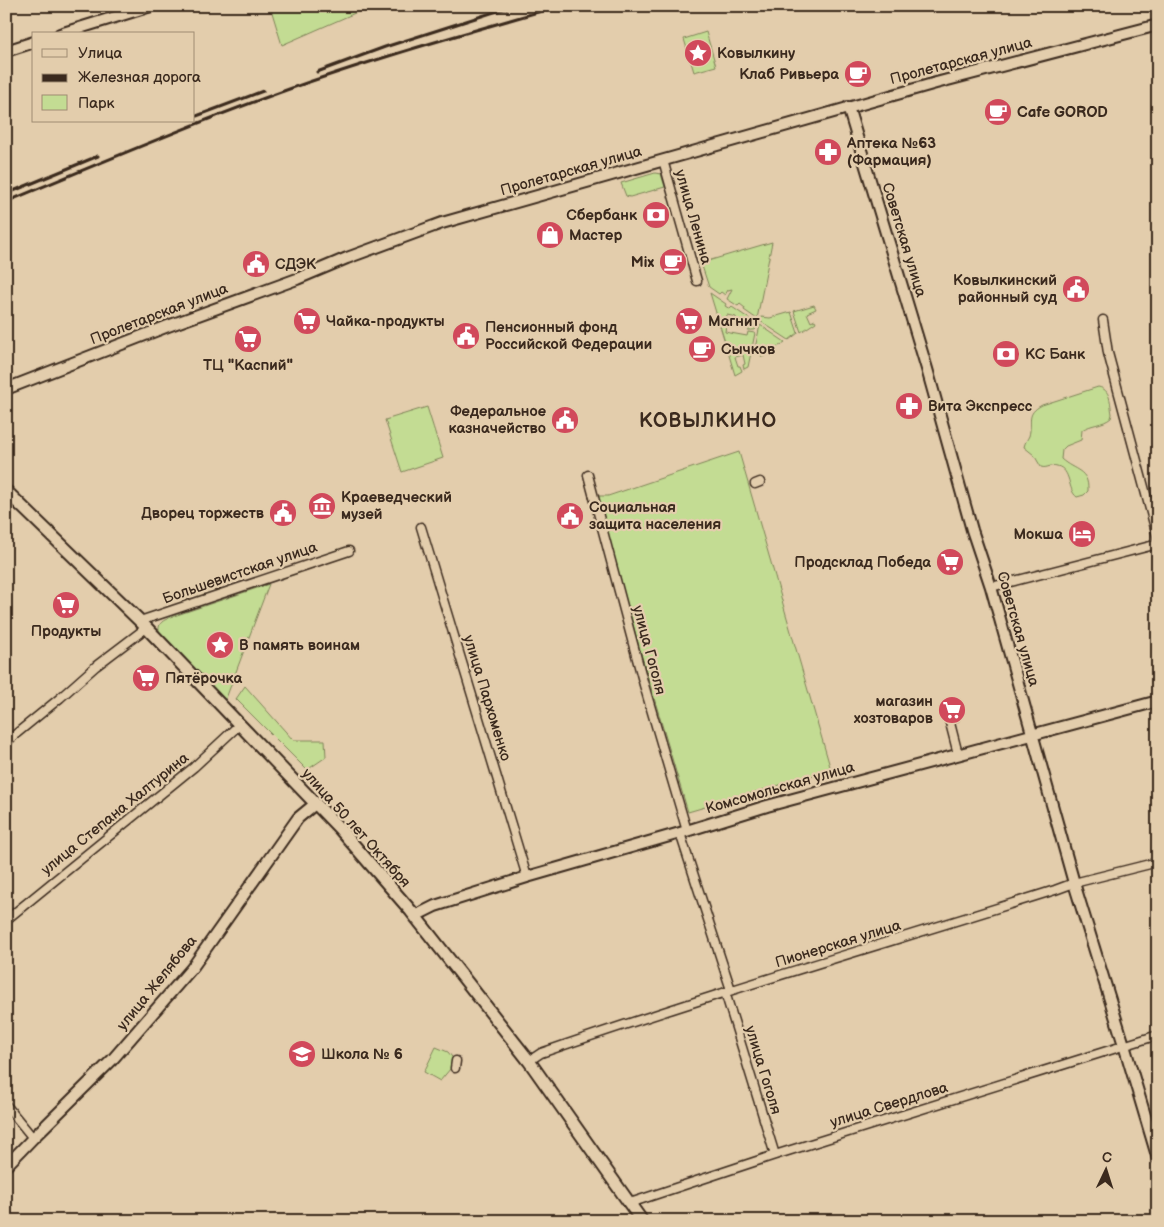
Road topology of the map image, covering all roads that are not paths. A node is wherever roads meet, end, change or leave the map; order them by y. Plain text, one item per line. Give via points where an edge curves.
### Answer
1 (151, 6) edge
2 (1158, 25) edge
3 (66, 32) edge
4 (32, 43) edge
5 (6, 51) edge
6 (848, 107) junction
7 (663, 160) junction
8 (697, 281) dead end
9 (1103, 320) dead end
10 (6, 389) edge
11 (588, 475) dead end
12 (6, 491) edge
13 (421, 527) dead end
14 (1158, 539) edge
15 (1158, 544) edge
16 (349, 551) dead end
17 (991, 587) junction
18 (143, 625) junction
19 (1158, 701) edge
20 (954, 715) dead end
21 (238, 725) junction
22 (1033, 735) junction
23 (6, 742) edge
24 (958, 754) junction
25 (315, 804) junction
26 (684, 832) junction
27 (1158, 862) edge
28 (526, 877) junction
29 (1074, 883) junction
30 (415, 916) junction
31 (6, 920) edge
32 (728, 991) junction
33 (1158, 1035) edge
34 (1124, 1045) junction
35 (529, 1061) junction
36 (6, 1105) edge
37 (33, 1138) junction
38 (775, 1155) junction
39 (1158, 1159) edge
40 (6, 1166) edge
41 (630, 1203) junction
42 (642, 1221) edge

1 - 3 street
2 - 6 street, Пролетарская улица
4 - 5 street
6 - 7 street, Пролетарская улица
6 - 17 street, Советская улица
7 - 8 street, улица Ленина
7 - 10 street, Пролетарская улица via 442,223
9 - 14 street via 1108,353
11 - 26 street, улица Гоголя
12 - 18 main road, улица 50 лет Октября
13 - 28 street, улица Пархоменко
15 - 17 street
16 - 18 street, Большевистская улица
17 - 22 street, Советская улица
18 - 21 main road, улица 50 лет Октября
18 - 23 street, Большевистская улица
19 - 22 street, Комсомольская улица
20 - 24 street via 949,719
21 - 25 main road, улица 50 лет Октября
21 - 31 street, улица Степана Халтурина via 187,773
22 - 24 street, Комсомольская улица
22 - 29 street, Советская улица
24 - 26 street, Комсомольская улица
25 - 30 main road, улица 50 лет Октября
25 - 37 street, улица Желябова via 298,818 186,975 112,1060
26 - 28 street, Комсомольская улица
26 - 32 street, улица Гоголя
27 - 29 street, Пионерская улица
28 - 30 street, Комсомольская улица via 435,906
29 - 32 street, Пионерская улица
29 - 34 street, Советская улица
30 - 35 main road, улица 50 лет Октября
32 - 35 street, Пионерская улица via 549,1050
32 - 38 street, улица Гоголя
33 - 34 street, улица Свердлова
34 - 38 street, улица Свердлова
34 - 39 street, Советская улица
35 - 41 main road, улица 50 лет Октября
36 - 37 street
37 - 40 street, улица Желябова
38 - 41 street, улица Свердлова
41 - 42 main road, улица 50 лет Октября

